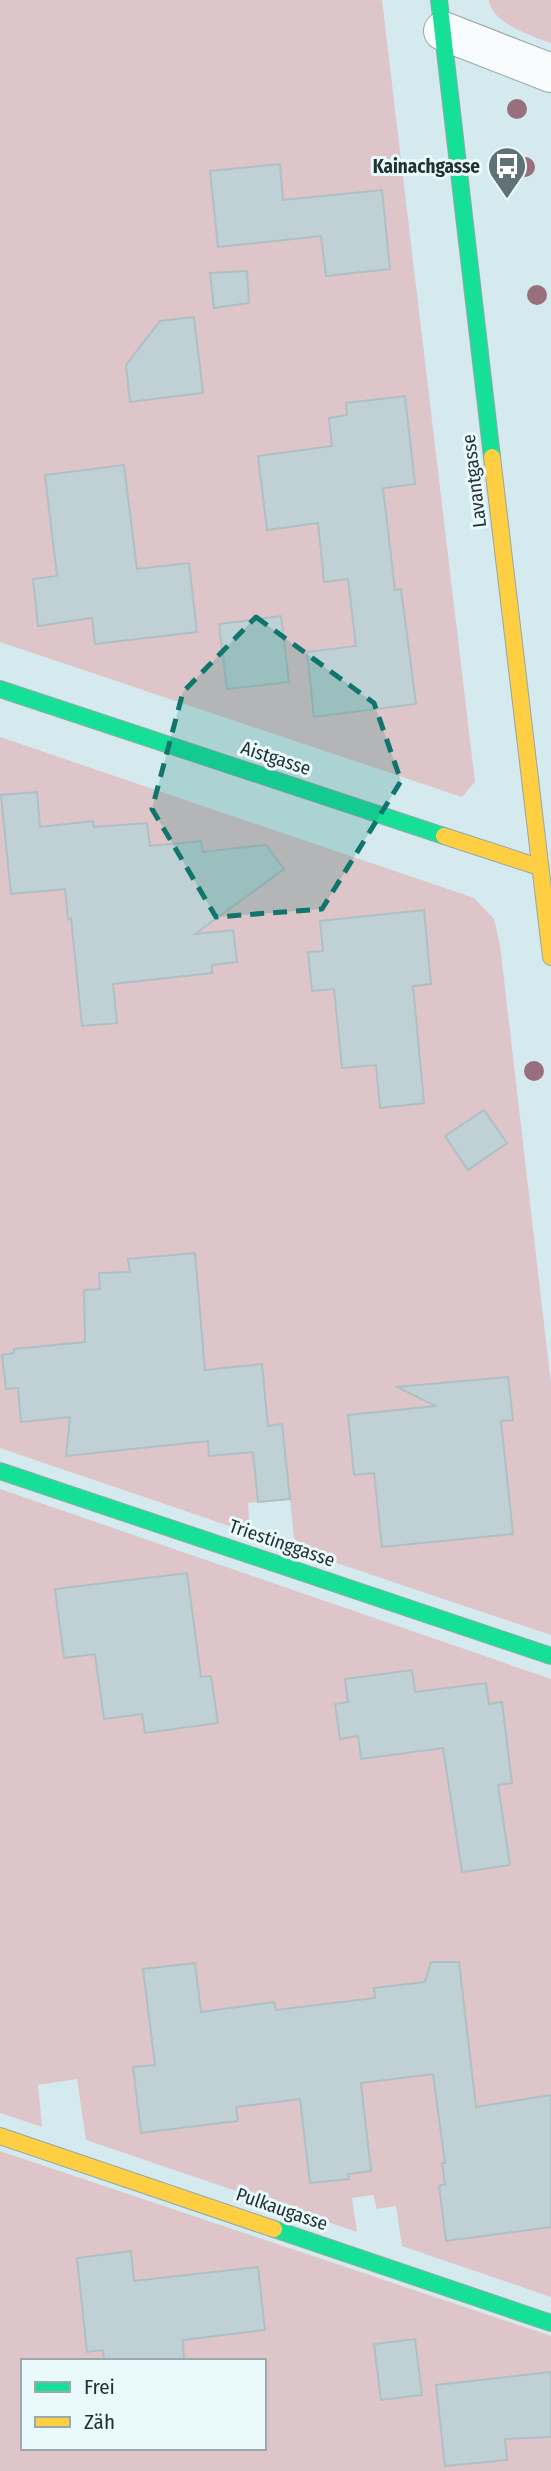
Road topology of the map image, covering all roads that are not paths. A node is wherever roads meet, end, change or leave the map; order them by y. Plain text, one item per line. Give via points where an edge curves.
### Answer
1 (441, 15) edge
2 (551, 73) edge
3 (0, 689) edge
4 (539, 867) junction
5 (551, 957) edge
6 (0, 1471) edge
7 (551, 1656) edge
8 (0, 2136) edge
9 (551, 2323) edge

1 - 2 street
1 - 4 street, Lavantgasse
3 - 4 street, Aistgasse
4 - 5 street, Lavantgasse
6 - 7 street, Triestinggasse
8 - 9 street, Pulkaugasse

